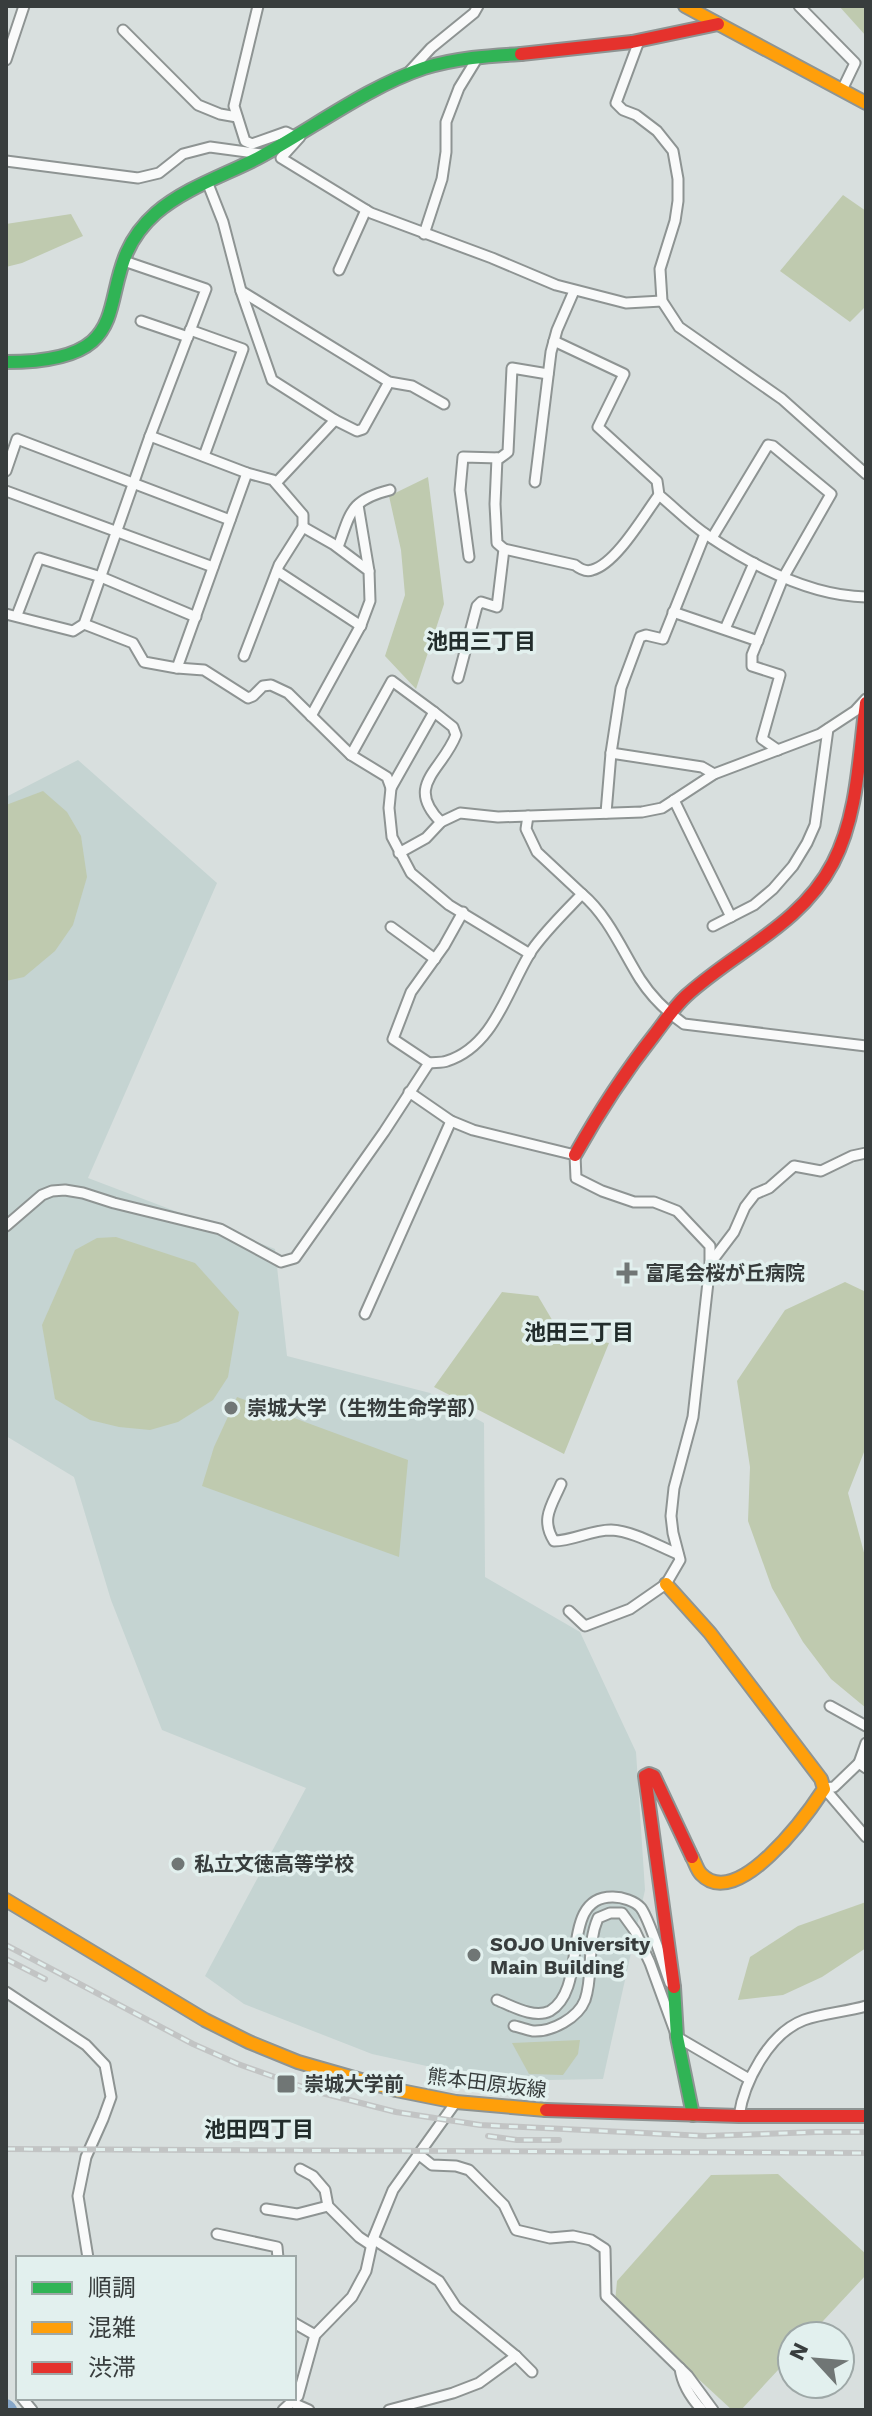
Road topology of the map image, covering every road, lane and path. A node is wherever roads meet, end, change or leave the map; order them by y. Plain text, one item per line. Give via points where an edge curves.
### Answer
1 (24, 6) edge
2 (258, 6) edge
3 (478, 6) edge
4 (685, 6) edge
5 (799, 6) edge
6 (718, 24) junction
7 (123, 30) dead end
8 (639, 41) junction
9 (478, 57) junction
10 (6, 60) edge
11 (406, 75) junction
12 (842, 90) junction
13 (866, 103) edge
14 (237, 117) junction
15 (301, 134) junction
16 (261, 154) junction
17 (6, 161) edge
18 (208, 184) junction
19 (366, 210) junction
20 (424, 234) junction
21 (124, 261) junction
22 (339, 270) dead end
23 (241, 291) junction
24 (574, 291) junction
25 (662, 301) junction
26 (141, 321) dead end
27 (189, 333) junction
28 (554, 341) junction
29 (6, 362) edge
30 (548, 374) junction
31 (389, 382) junction
32 (444, 404) dead end
33 (335, 420) junction
34 (150, 436) junction
35 (204, 456) junction
36 (497, 458) junction
37 (6, 471) edge
38 (247, 473) junction
39 (866, 474) edge
40 (535, 482) dead end
41 (276, 483) junction
42 (133, 484) junction
43 (390, 490) dead end
44 (6, 491) edge
45 (659, 495) junction
46 (358, 505) junction
47 (230, 520) junction
48 (303, 527) junction
49 (117, 531) junction
50 (709, 536) junction
51 (338, 547) junction
52 (504, 549) junction
53 (469, 557) dead end
54 (754, 563) junction
55 (213, 567) junction
56 (277, 571) junction
57 (369, 571) junction
58 (101, 577) junction
59 (783, 578) junction
60 (866, 597) edge
61 (673, 612) junction
62 (11, 614) edge
63 (196, 617) junction
64 (84, 624) junction
65 (361, 626) junction
66 (725, 629) junction
67 (758, 641) junction
68 (244, 656) dead end
69 (177, 668) junction
70 (458, 678) dead end
71 (866, 701) edge
72 (434, 712) junction
73 (311, 716) junction
74 (828, 729) junction
75 (778, 750) junction
76 (611, 753) junction
77 (351, 755) junction
78 (861, 773) edge
79 (714, 774) junction
80 (391, 788) junction
81 (674, 800) junction
82 (606, 813) junction
83 (528, 816) junction
84 (441, 822) junction
85 (399, 853) junction
86 (582, 894) junction
87 (463, 912) junction
88 (731, 917) junction
89 (713, 926) dead end
90 (391, 927) dead end
91 (530, 954) junction
92 (435, 959) junction
93 (670, 1015) junction
94 (866, 1046) edge
95 (429, 1063) junction
96 (409, 1092) junction
97 (451, 1121) junction
98 (866, 1153) edge
99 (575, 1155) junction
100 (6, 1226) edge
101 (710, 1264) junction
102 (365, 1314) dead end
103 (561, 1484) dead end
104 (678, 1554) junction
105 (666, 1584) junction
106 (569, 1611) dead end
107 (830, 1706) dead end
108 (866, 1726) edge
109 (866, 1743) edge
110 (863, 1766) edge
111 (824, 1788) junction
112 (866, 1837) edge
113 (6, 1900) edge
114 (6, 1992) edge
115 (497, 2000) dead end
116 (676, 2001) junction
117 (866, 2006) edge
118 (514, 2026) dead end
119 (677, 2037) junction
120 (749, 2079) junction
121 (456, 2102) junction
122 (693, 2115) junction
123 (739, 2116) junction
124 (866, 2116) edge
125 (418, 2154) junction
126 (300, 2169) dead end
127 (328, 2206) junction
128 (266, 2209) dead end
129 (217, 2234) dead end
130 (372, 2242) junction
131 (88, 2256) edge
132 (278, 2256) edge
133 (296, 2324) edge
134 (315, 2335) junction
135 (516, 2356) junction
136 (680, 2368) junction
137 (532, 2372) dead end
138 (296, 2399) edge
139 (295, 2400) edge
140 (293, 2403) junction
141 (283, 2410) edge
142 (309, 2410) edge
143 (389, 2410) edge
144 (702, 2410) edge
145 (713, 2410) edge

1 - 10 street
2 - 14 street via 234,106
3 - 11 street
4 - 6 street
5 - 12 street via 855,63
6 - 8 street
6 - 12 street
7 - 14 street via 198,105
8 - 9 street
8 - 25 street via 616,103 657,131 673,151 678,201 660,269
9 - 11 street
9 - 20 street via 446,122 442,179
11 - 15 street
12 - 13 street
14 - 15 street via 245,141 252,144 286,132
15 - 16 street
15 - 19 street via 281,158
16 - 17 street via 210,147 183,154 159,173 138,178
16 - 18 street
18 - 21 street via 160,210 142,227
18 - 23 street
19 - 20 street
19 - 22 street
20 - 24 street
21 - 27 street via 206,289
21 - 29 street via 108,325 93,343 47,361
23 - 31 street
23 - 33 street via 272,380
24 - 25 street via 626,303
24 - 28 street
25 - 39 street via 679,327 782,399
26 - 27 street
27 - 34 street
27 - 35 street via 243,349
28 - 30 street
28 - 45 street via 624,374 598,427 657,481
30 - 36 street via 512,368 508,452
30 - 40 street
31 - 32 street via 412,386
31 - 33 street via 363,429
33 - 41 street
34 - 35 street
34 - 42 street
35 - 38 street
36 - 52 street via 497,543
36 - 53 street via 463,457 460,490
37 - 42 street via 17,439
38 - 41 street
38 - 47 street
41 - 48 street via 303,515
42 - 47 street
42 - 49 street
43 - 46 street
44 - 49 street
45 - 50 street
45 - 52 street via 610,561 592,571
46 - 51 street
46 - 57 street
47 - 55 street
48 - 51 street
48 - 56 street
49 - 55 street
49 - 58 street
50 - 54 street
50 - 59 street via 768,445 773,446 831,494
50 - 61 street
51 - 57 street
52 - 70 street via 497,607 481,602 477,606
54 - 59 street
54 - 66 street
55 - 63 street
56 - 65 street
56 - 68 street
57 - 65 street via 370,601
58 - 62 street via 39,558
58 - 63 street
58 - 64 street
59 - 60 street via 835,595
59 - 67 street
61 - 66 street
61 - 76 street via 663,639 640,637 621,688
62 - 64 street via 73,631
63 - 69 street
64 - 69 street via 133,643 144,662
65 - 73 street
66 - 67 street
67 - 75 street via 752,666 780,675 762,739
69 - 73 street via 204,670 248,698 271,685 288,693
71 - 74 street
71 - 78 street
72 - 77 street via 392,681
72 - 80 street
72 - 84 street via 456,735 424,795
73 - 77 street
74 - 75 street
74 - 88 street via 815,825 807,843 773,889
75 - 79 street
76 - 79 street via 702,767
76 - 82 street
77 - 80 street via 387,777
78 - 93 street via 845,834 824,879 788,921 689,994
79 - 81 street
80 - 85 street via 390,825
81 - 82 street via 642,812
81 - 88 street
82 - 83 street
83 - 84 street via 460,813
83 - 86 street via 526,829 537,852
84 - 85 street
85 - 87 street via 411,873
86 - 91 street
86 - 93 street
87 - 91 street
87 - 92 street
88 - 89 street
90 - 92 street
91 - 95 street via 476,1044 448,1061
92 - 95 street via 411,992 393,1039
93 - 94 street via 684,1024
93 - 99 street via 594,1118
95 - 96 street
96 - 97 street
96 - 100 street via 295,1258 281,1262 220,1229 65,1190 42,1195
97 - 99 street
97 - 102 street
98 - 101 street via 821,1171 794,1166 755,1194
99 - 101 street via 576,1178 623,1199 677,1211 710,1246
101 - 104 street via 693,1417 674,1488 671,1516
103 - 104 street via 548,1513 547,1531 554,1541 611,1530
104 - 105 street via 680,1560
105 - 106 street via 630,1609 585,1626
105 - 111 street via 739,1670
107 - 108 street
109 - 110 street
110 - 111 street via 834,1787
111 - 112 street
111 - 116 street via 769,1855 724,1884 700,1874 654,1776 645,1776
113 - 121 street, 熊本田原坂線 via 249,2042 350,2078
114 - 131 street via 86,2045 105,2065 111,2097 86,2157 78,2196
115 - 116 street via 533,2013 548,2012 562,2000 571,1982 586,1908 601,1898 616,1897 640,1908
116 - 119 street
117 - 120 street via 801,2021 780,2037
118 - 119 street via 532,2031 551,2028 576,2013 585,2001 598,1918 622,1913 650,1963
119 - 120 street
119 - 122 street
120 - 123 street
121 - 122 street, 熊本田原坂線
121 - 125 street
122 - 123 street, 熊本田原坂線
123 - 124 street, 熊本田原坂線
125 - 130 street via 393,2190
125 - 136 street via 432,2165 469,2170 504,2205 516,2230 550,2238 573,2236 605,2249 606,2296
126 - 127 street via 325,2190
127 - 128 street via 297,2214
127 - 130 street via 359,2237
129 - 132 street via 277,2247
130 - 134 street via 366,2271 352,2297
130 - 135 street via 439,2281 456,2307
133 - 134 street
134 - 138 street
135 - 137 street
135 - 143 street via 479,2383
136 - 144 street
136 - 145 street
139 - 140 street
140 - 141 street
140 - 142 street

